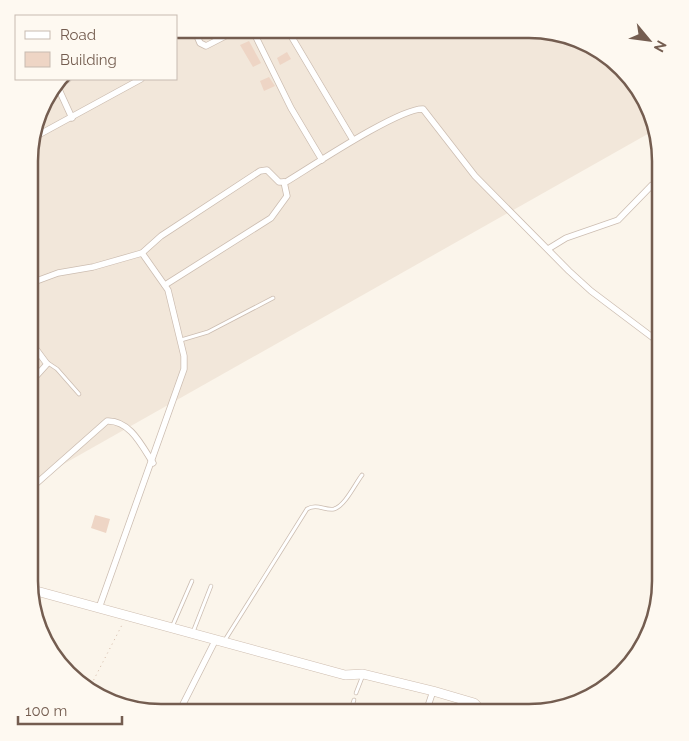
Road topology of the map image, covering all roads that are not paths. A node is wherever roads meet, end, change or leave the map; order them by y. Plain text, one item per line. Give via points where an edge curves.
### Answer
1 (198, 38) edge
2 (222, 38) edge
3 (256, 38) edge
4 (292, 38) edge
5 (139, 80) edge
6 (59, 92) edge
7 (72, 118) junction
8 (41, 134) edge
9 (353, 140) junction
10 (322, 160) junction
11 (284, 182) junction
12 (651, 185) edge
13 (548, 249) junction
14 (142, 253) junction
15 (38, 280) edge
16 (166, 286) junction
17 (273, 298) dead end
18 (651, 336) edge
19 (180, 340) junction
20 (38, 351) edge
21 (47, 363) junction
22 (38, 376) edge
23 (79, 394) dead end
24 (152, 462) junction
25 (362, 475) dead end
26 (38, 483) edge
27 (192, 581) dead end
28 (211, 586) dead end
29 (38, 592) edge
30 (99, 608) junction
31 (172, 627) junction
32 (193, 633) junction
33 (220, 640) junction
34 (363, 674) junction
35 (433, 691) junction
36 (356, 693) dead end
37 (354, 700) dead end
38 (184, 703) edge
39 (353, 703) edge
40 (429, 703) edge
41 (461, 703) edge

1 - 2 street via 206,46
3 - 10 street via 291,108
4 - 9 street
5 - 7 street
6 - 7 street
7 - 8 street
9 - 10 street
9 - 13 street via 412,111 423,109 475,176
10 - 11 street
11 - 14 street via 279,182 267,170 260,171 161,236
11 - 16 street via 287,196 271,218
12 - 13 street via 618,220 566,238
13 - 18 street via 591,291
14 - 15 street
14 - 16 street
16 - 19 street
17 - 19 lane via 208,332
19 - 24 street via 184,370
20 - 21 street
21 - 22 street
21 - 23 lane via 57,369
24 - 26 street via 132,431 117,422 107,421
24 - 30 street
25 - 33 lane via 339,507 313,506 307,509
27 - 31 lane
28 - 32 lane
29 - 30 main road
30 - 31 main road
31 - 32 main road
32 - 33 main road
33 - 34 main road via 345,674
33 - 38 street
34 - 35 main road
34 - 36 lane
35 - 40 street
35 - 41 main road
37 - 39 lane

